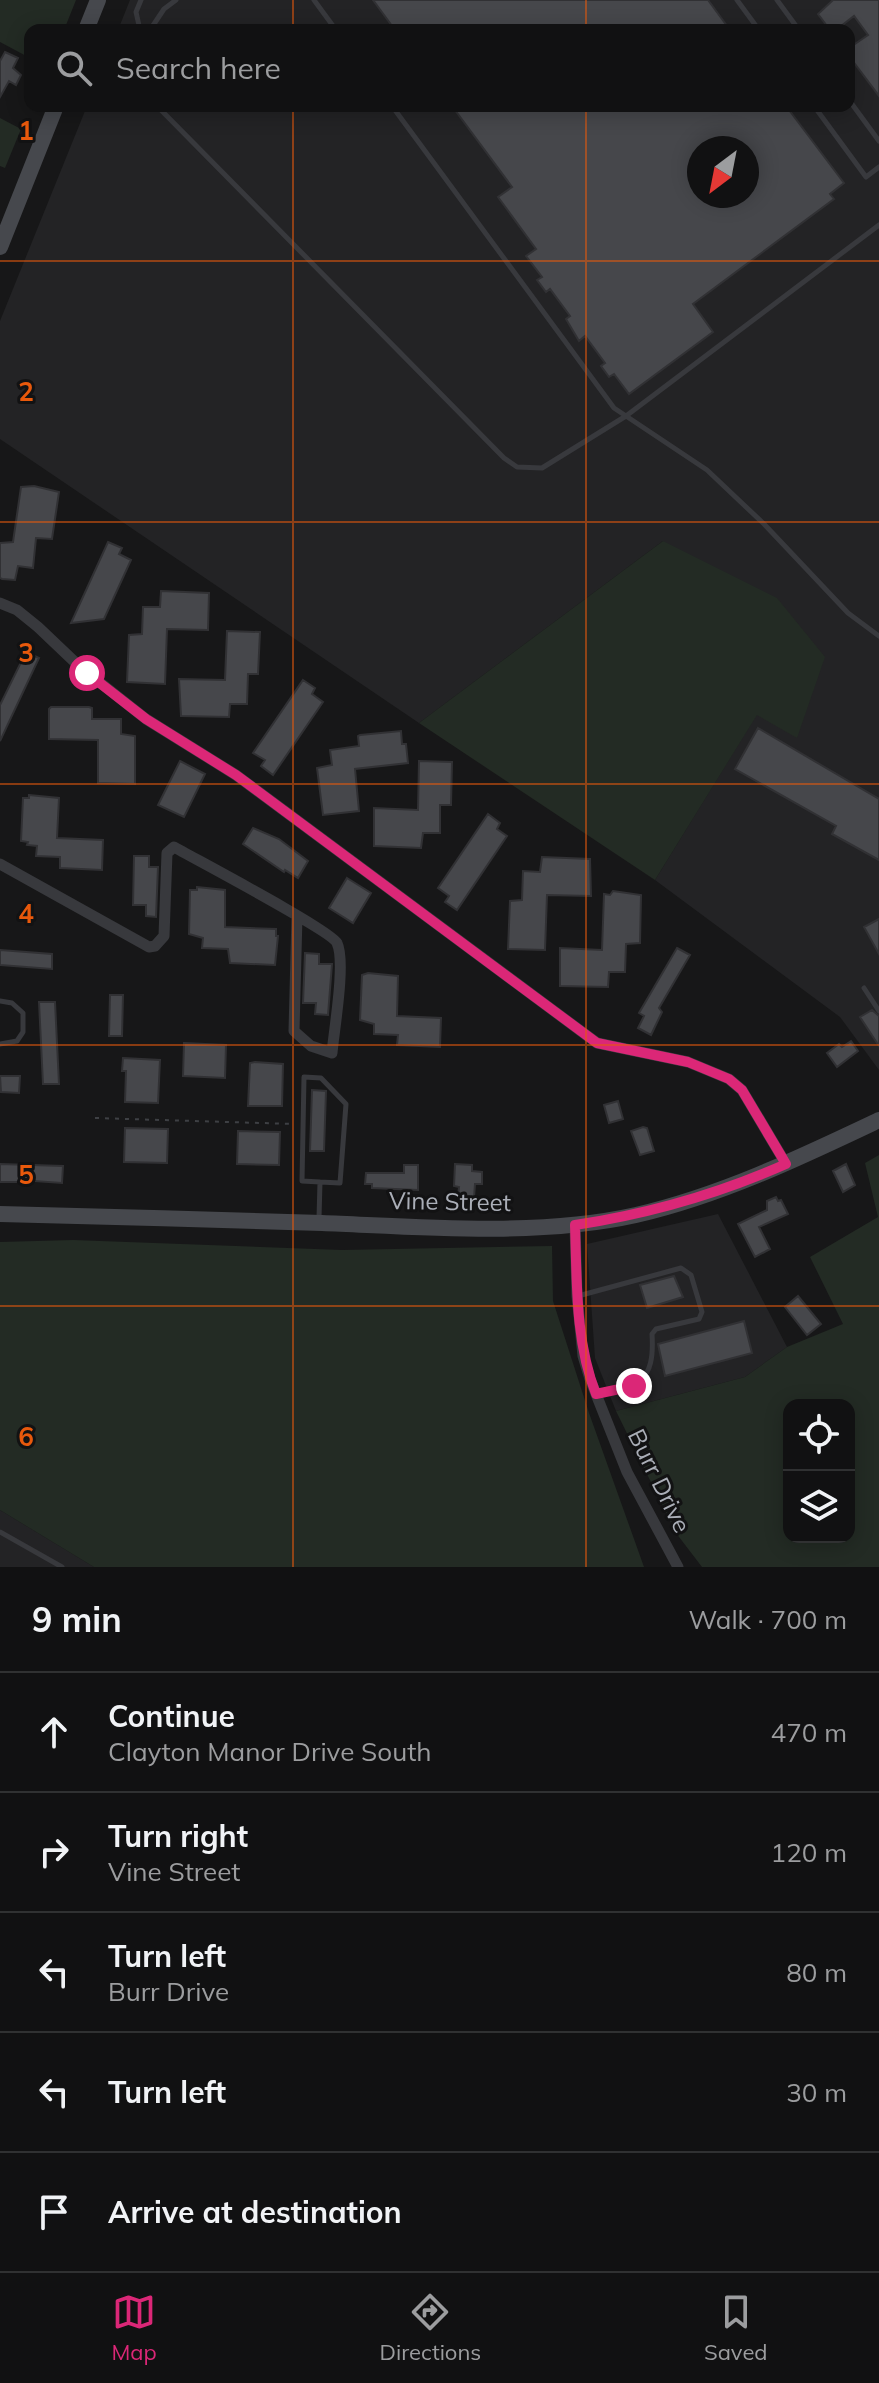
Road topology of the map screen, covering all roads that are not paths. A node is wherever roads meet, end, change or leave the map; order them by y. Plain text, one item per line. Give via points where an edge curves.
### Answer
1 (98, 0) edge
2 (141, 0) edge
3 (176, 0) edge
4 (314, 0) edge
5 (737, 0) edge
6 (777, 0) edge
7 (88, 24) edge
8 (139, 24) edge
9 (154, 24) edge
10 (332, 24) edge
11 (755, 24) edge
12 (795, 24) edge
13 (855, 108) edge
14 (54, 112) edge
15 (163, 112) edge
16 (396, 112) edge
17 (818, 112) edge
18 (879, 141) edge
19 (879, 167) edge
20 (879, 225) edge
21 (0, 247) edge
22 (626, 416) junction
23 (0, 603) edge
24 (879, 636) edge
25 (0, 864) edge
26 (297, 916) junction
27 (864, 988) dead end
28 (0, 1001) edge
29 (879, 1011) edge
30 (0, 1044) edge
31 (879, 1120) edge
32 (786, 1164) junction
33 (320, 1182) junction
34 (0, 1214) edge
35 (319, 1223) junction
36 (575, 1225) junction
37 (577, 1296) junction
38 (596, 1394) junction
39 (0, 1532) edge
40 (62, 1567) edge
41 (678, 1567) edge

1 - 7 street
2 - 8 lane
3 - 9 lane
4 - 10 lane
5 - 11 lane
6 - 12 lane
13 - 18 lane
14 - 21 street
15 - 22 lane via 517,467 542,468
16 - 22 lane via 614,408
17 - 19 lane via 866,177
20 - 22 lane
22 - 24 lane via 707,470 848,613
23 - 32 street via 17,610 146,719 236,775 597,1043 688,1062 729,1079 742,1090
25 - 26 street via 149,947 164,936 167,853 174,847
26 - 26 street via 338,945 332,1053 311,1046 294,1031
27 - 29 lane
28 - 30 lane via 23,1013 17,1041
31 - 32 street, Vine Street
32 - 36 street, Vine Street via 679,1203
33 - 33 lane via 302,1181 304,1077 321,1078 346,1104 340,1183
33 - 35 lane
34 - 35 street, Vine Street
35 - 36 street, Vine Street
36 - 37 street, Burr Drive
37 - 38 street, Burr Drive via 583,1356
37 - 38 lane via 681,1268 691,1275 702,1312 699,1319 656,1329 654,1358 634,1386
38 - 41 street, Burr Drive via 627,1472
39 - 40 lane

